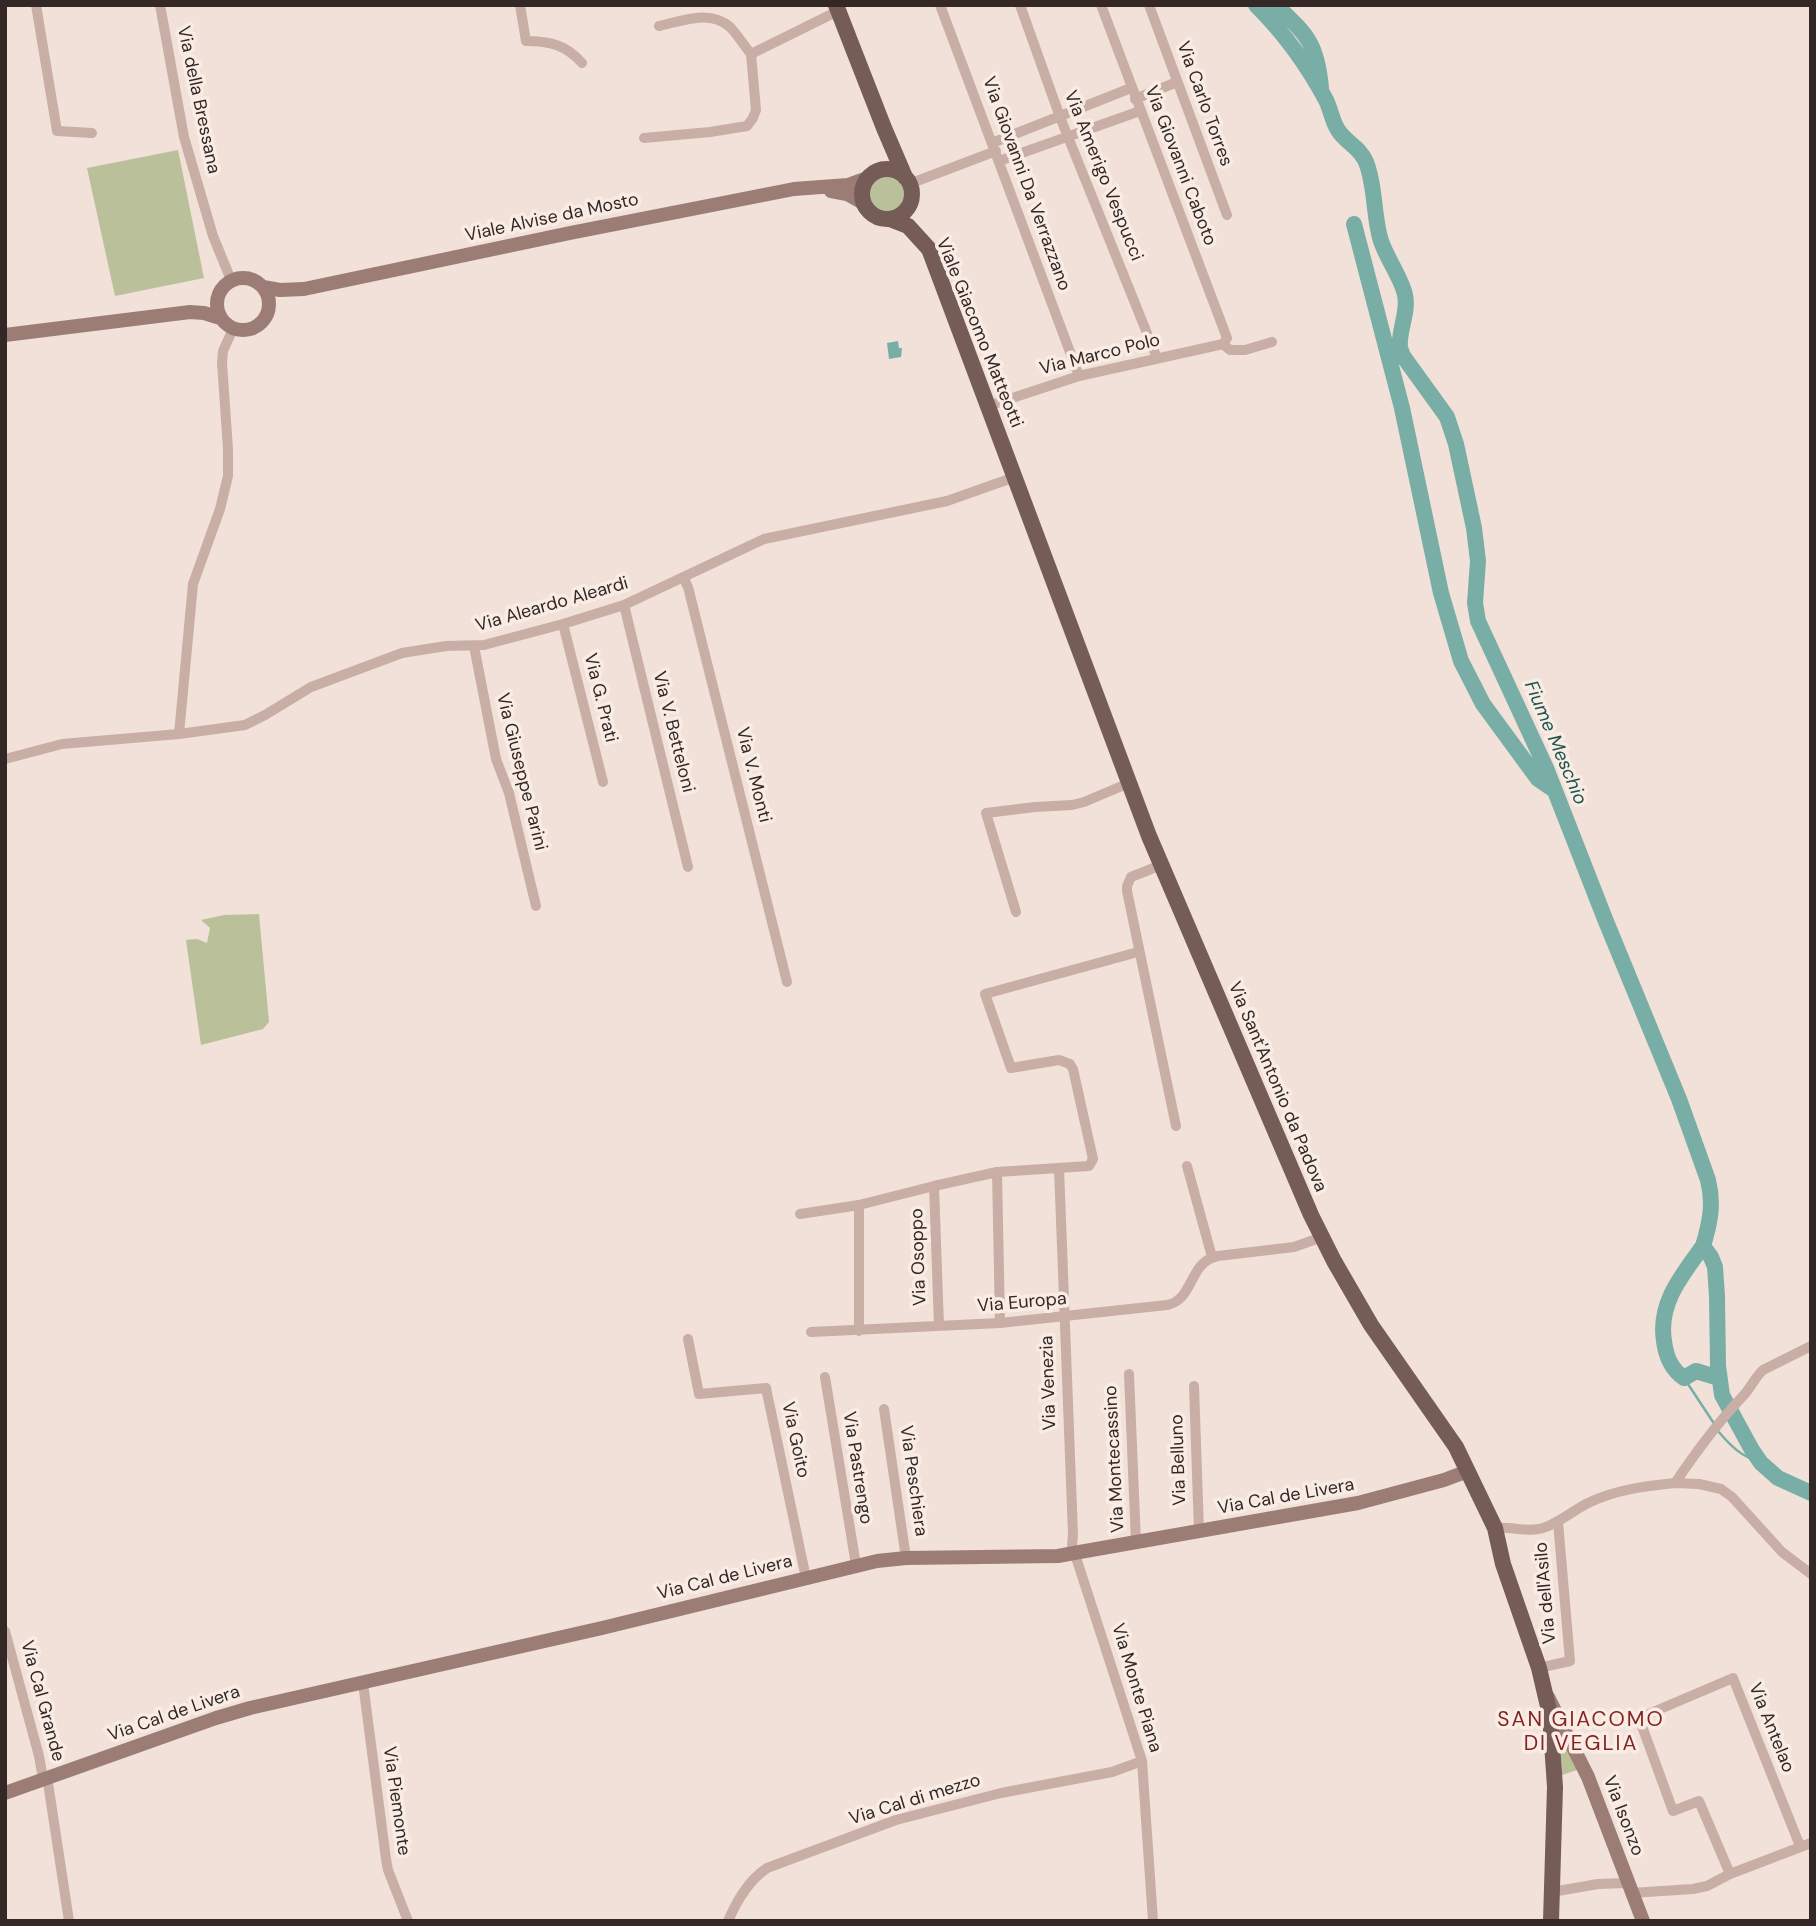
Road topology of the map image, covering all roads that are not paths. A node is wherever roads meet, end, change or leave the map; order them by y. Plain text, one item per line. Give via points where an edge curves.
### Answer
1 (36, 5) edge
2 (160, 5) edge
3 (520, 5) edge
4 (940, 5) edge
5 (1020, 5) edge
6 (1101, 5) edge
7 (1149, 5) edge
8 (837, 8) edge
9 (659, 26) dead end
10 (751, 54) junction
11 (582, 63) dead end
12 (1177, 82) junction
13 (1133, 93) junction
14 (1140, 111) junction
15 (1060, 117) junction
16 (884, 128) junction
17 (92, 132) dead end
18 (1068, 136) junction
19 (644, 138) dead end
20 (996, 151) junction
21 (872, 175) junction
22 (907, 181) junction
23 (809, 188) junction
24 (911, 201) junction
25 (863, 203) junction
26 (1227, 215) dead end
27 (890, 219) junction
28 (927, 245) junction
29 (230, 280) junction
30 (263, 288) junction
31 (304, 289) junction
32 (217, 298) junction
33 (268, 309) junction
34 (190, 312) junction
35 (220, 318) junction
36 (233, 329) junction
37 (5, 335) edge
38 (1225, 341) junction
39 (1272, 342) dead end
40 (1157, 358) junction
41 (1079, 376) junction
42 (988, 406) junction
43 (1015, 477) junction
44 (683, 577) junction
45 (624, 605) junction
46 (563, 624) junction
47 (474, 646) junction
48 (179, 734) junction
49 (5, 758) edge
50 (603, 782) dead end
51 (1129, 783) junction
52 (1161, 865) junction
53 (688, 867) dead end
54 (536, 906) dead end
55 (1016, 912) dead end
56 (1138, 952) junction
57 (787, 982) dead end
58 (1176, 1126) dead end
59 (1187, 1166) dead end
60 (1059, 1168) junction
61 (997, 1172) junction
62 (934, 1186) junction
63 (859, 1205) junction
64 (800, 1214) dead end
65 (1322, 1237) junction
66 (1212, 1257) junction
67 (1063, 1317) junction
68 (1000, 1323) junction
69 (939, 1326) junction
70 (859, 1331) junction
71 (811, 1332) dead end
72 (688, 1339) dead end
73 (1811, 1346) edge
74 (1129, 1374) dead end
75 (825, 1377) dead end
76 (1194, 1386) dead end
77 (884, 1409) dead end
78 (1468, 1471) junction
79 (1675, 1483) junction
80 (1558, 1522) junction
81 (1495, 1528) junction
82 (1199, 1532) junction
83 (1136, 1543) junction
84 (1074, 1553) junction
85 (906, 1558) junction
86 (856, 1565) junction
87 (1811, 1574) edge
88 (806, 1578) junction
89 (5, 1631) edge
90 (1538, 1668) junction
91 (363, 1683) junction
92 (1544, 1689) junction
93 (1142, 1761) junction
94 (46, 1779) junction
95 (5, 1793) edge
96 (1805, 1844) edge
97 (1730, 1874) junction
98 (1630, 1888) junction
99 (1552, 1892) junction
100 (69, 1921) edge
101 (408, 1921) edge
102 (728, 1921) edge
103 (1153, 1921) edge
104 (1551, 1921) edge
105 (1643, 1921) edge

1 - 17 street via 57,131
2 - 29 street, Via della Bressana via 184,137
3 - 11 street via 526,41 559,45
4 - 20 street, Via Giovanni Da Verrazzano
5 - 15 street, Via Amerigo Vespucci
6 - 13 street, Via Giovanni Caboto
7 - 12 street, Via Carlo Torres
8 - 10 street
8 - 16 main road
9 - 10 street via 712,18 730,28
10 - 19 street via 756,110 747,125
12 - 13 street
12 - 26 street, Via Carlo Torres
13 - 14 street, Via Giovanni Caboto
13 - 15 street
14 - 18 street
14 - 38 street, Via Giovanni Caboto
15 - 18 street, Via Amerigo Vespucci
15 - 20 street
16 - 21 main road via 883,153
16 - 22 main road
18 - 20 street
18 - 40 street, Via Amerigo Vespucci
20 - 22 street
20 - 41 street, Via Giovanni Da Verrazzano
21 - 22 main road via 892,169
21 - 23 street, Viale Alvise da Mosto via 848,185
21 - 25 main road via 862,190
22 - 24 main road
23 - 25 street, Viale Alvise da Mosto via 847,194
23 - 31 street, Viale Alvise da Mosto
24 - 27 main road via 902,214
24 - 28 main road
25 - 27 main road via 872,215
27 - 28 main road, Viale Giacomo Matteotti via 908,226
28 - 42 main road, Viale Giacomo Matteotti
29 - 30 street via 248,278
29 - 32 street
30 - 31 street, Viale Alvise da Mosto
30 - 33 street
31 - 33 street, Viale Alvise da Mosto
32 - 34 street
32 - 35 street
33 - 36 street via 257,327
34 - 35 street
34 - 37 street
35 - 36 street
36 - 48 street via 222,363 229,449 227,487 193,584
38 - 39 street, Via Marco Polo via 1230,350
38 - 40 street, Via Marco Polo
40 - 41 street, Via Marco Polo
41 - 42 street, Via Marco Polo
42 - 43 main road, Viale Giacomo Matteotti
43 - 44 street, Via Aleardo Aleardi via 947,501 771,536
43 - 51 main road, Via Sant'Antonio da Padova
44 - 45 street, Via Aleardo Aleardi
44 - 57 street, Via V. Monti
45 - 46 street, Via Aleardo Aleardi
45 - 53 street, Via V. Betteloni
46 - 47 street, Via Aleardo Aleardi
46 - 50 street, Via G. Prati
47 - 48 street, Via Aleardo Aleardi via 402,653 310,687 245,724
47 - 54 street, Via Giuseppe Parini via 496,759 509,793
48 - 49 street via 62,744
51 - 52 main road, Via Sant'Antonio da Padova
51 - 55 street via 1072,805 986,813
52 - 56 street via 1133,875 1127,886
52 - 65 main road, Via Sant'Antonio da Padova
56 - 58 street
56 - 60 street via 985,994 1011,1068 1064,1060 1073,1069 1093,1159 1089,1166
59 - 66 street
60 - 61 street
60 - 67 street, Via Venezia
61 - 62 street
61 - 68 street
62 - 63 street
62 - 69 street, Via Osoppo
63 - 64 street
63 - 70 street
65 - 66 street via 1294,1247
65 - 78 main road, Via Sant'Antonio da Padova via 1371,1325 1444,1428
66 - 67 street, Via Europa via 1203,1262 1173,1304
67 - 68 street, Via Europa
67 - 84 street, Via Venezia
68 - 69 street, Via Europa
69 - 70 street, Via Europa
70 - 71 street, Via Europa
72 - 88 street, Via Goito via 699,1394 766,1388
73 - 79 street via 1754,1379
74 - 83 street, Via Montecassino
75 - 86 street, Via Pastrengo
76 - 82 street, Via Belluno
77 - 85 street, Via Peschiera
78 - 81 main road, Via Sant'Antonio da Padova
78 - 82 street, Via Cal de Livera via 1383,1498
79 - 80 street via 1606,1495
79 - 87 street via 1721,1489 1782,1552
80 - 81 street via 1539,1529
80 - 90 street, Via dell'Asilo via 1570,1661
81 - 90 main road, Via Sant'Antonio da Padova
82 - 83 street, Via Cal de Livera
83 - 84 street, Via Cal de Livera
84 - 85 street, Via Cal de Livera
84 - 93 street, Via Monte Piana
85 - 86 street, Via Cal de Livera
86 - 88 street, Via Cal de Livera
88 - 91 street, Via Cal de Livera
89 - 94 street, Via Cal Grande
90 - 92 main road, Via Sant'Antonio da Padova
91 - 94 street, Via Cal de Livera via 216,1718
91 - 101 street, Via Piemonte via 388,1870
92 - 98 street, Via Isonzo via 1588,1777
92 - 99 main road, Via Sant'Antonio da Padova via 1555,1769
93 - 102 street, Via Cal di mezzo via 1112,1772 1001,1793 896,1820 767,1868 748,1884
93 - 103 street, Via Monte Piana
94 - 95 street, Via Cal de Livera
94 - 100 street, Via Cal Grande
96 - 97 street
96 - 97 street, Via Antelao via 1733,1678 1639,1718 1672,1811 1699,1801
97 - 98 street via 1693,1889
98 - 99 street via 1603,1884
98 - 105 street, Via Isonzo
99 - 104 main road, Via Sant'Antonio da Padova

